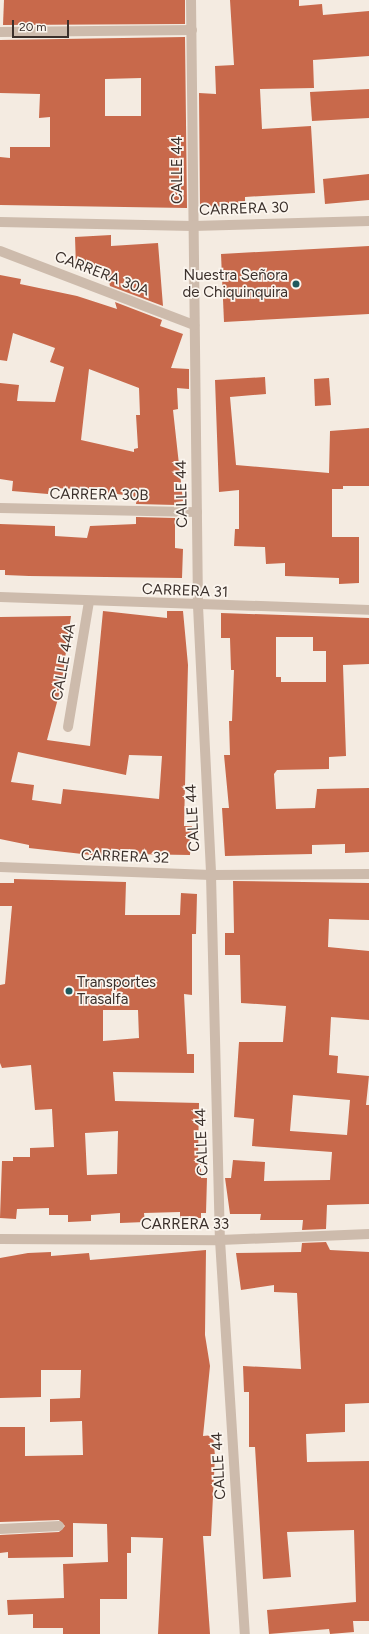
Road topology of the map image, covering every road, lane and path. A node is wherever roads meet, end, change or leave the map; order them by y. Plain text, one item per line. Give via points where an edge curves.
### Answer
1 (191, 0) edge
2 (192, 30) junction
3 (0, 32) edge
4 (369, 220) edge
5 (0, 222) edge
6 (193, 226) junction
7 (0, 251) edge
8 (194, 325) junction
9 (0, 508) edge
10 (197, 512) junction
11 (0, 597) edge
12 (89, 602) junction
13 (198, 606) junction
14 (369, 610) edge
15 (68, 727) dead end
16 (0, 867) edge
17 (369, 874) edge
18 (210, 875) junction
19 (369, 1234) edge
20 (0, 1239) edge
21 (220, 1240) junction
22 (59, 1526) dead end
23 (0, 1529) edge
24 (245, 1634) edge

1 - 2 street, CALLE 44
2 - 3 street
2 - 6 street, CALLE 44
4 - 6 street, CARRERA 30
5 - 6 street, CARRERA 30
6 - 8 street, CALLE 44
7 - 8 street, CARRERA 30A
8 - 10 street, CALLE 44
9 - 10 street, CARRERA 30B
10 - 13 street, CALLE 44
11 - 12 street, CARRERA 31
12 - 13 street, CARRERA 31
12 - 15 street, CALLE 44A
13 - 14 street, CARRERA 31
13 - 18 street, CALLE 44
16 - 18 street, CARRERA 32
17 - 18 street, CARRERA 32
18 - 21 street, CALLE 44
19 - 21 street, CARRERA 33
20 - 21 street, CARRERA 33
21 - 24 street, CALLE 44
22 - 23 street

